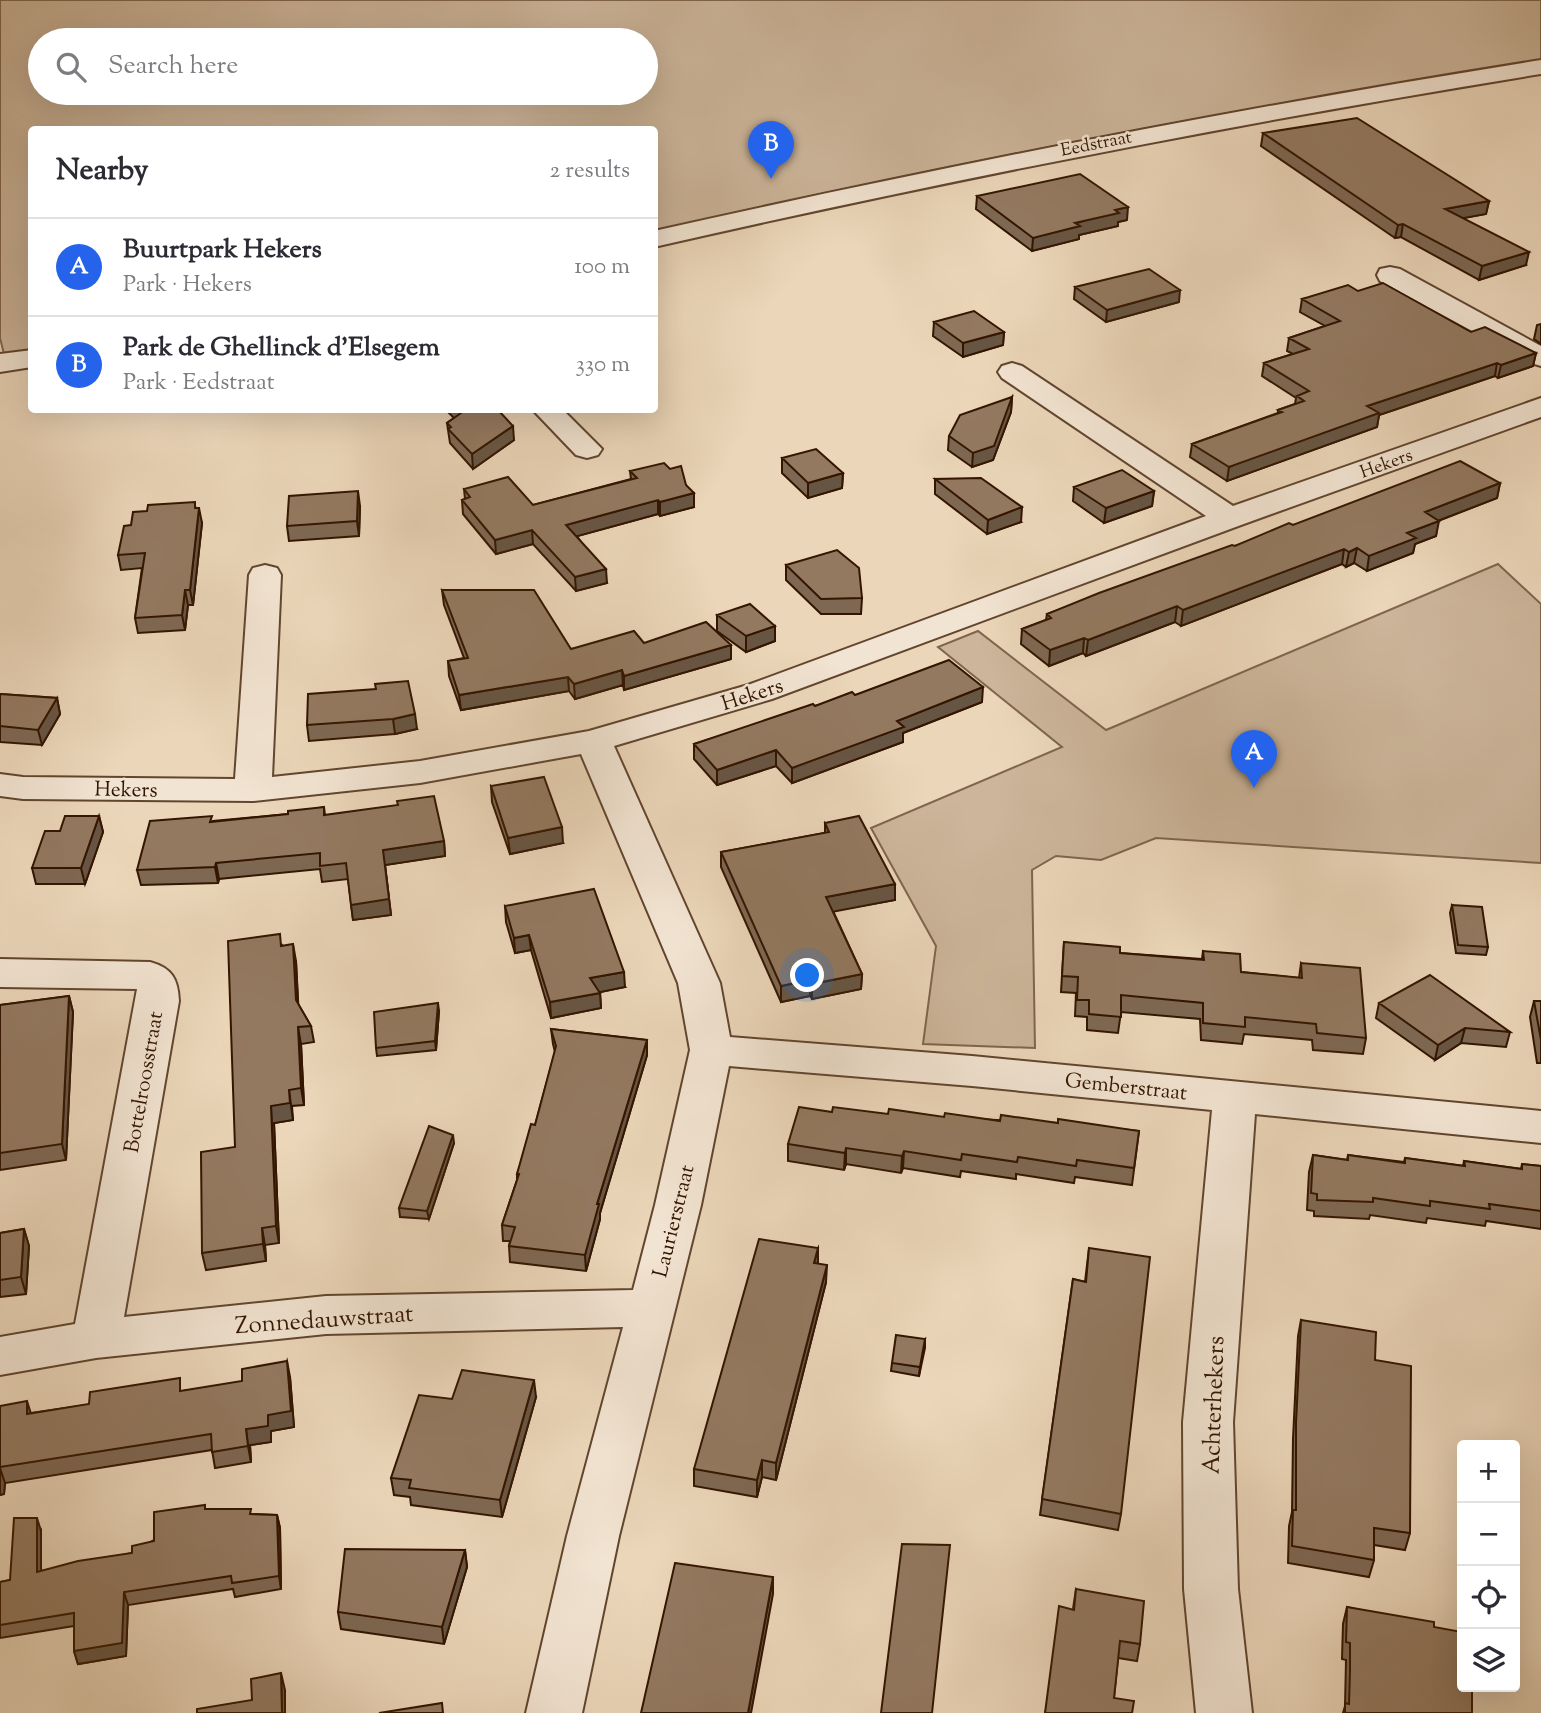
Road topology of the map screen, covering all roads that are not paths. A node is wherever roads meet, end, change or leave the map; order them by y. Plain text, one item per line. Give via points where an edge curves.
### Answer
1 (1541, 67) edge
2 (658, 238) edge
3 (1390, 275) dead end
4 (1541, 357) edge
5 (28, 359) edge
6 (0, 363) edge
7 (1012, 372) dead end
8 (1541, 407) edge
9 (550, 413) edge
10 (587, 449) dead end
11 (1230, 519) junction
12 (265, 575) dead end
13 (594, 741) junction
14 (0, 785) edge
15 (253, 790) junction
16 (0, 973) edge
17 (711, 1050) junction
18 (1235, 1097) junction
19 (1541, 1127) edge
20 (651, 1308) junction
21 (96, 1339) junction
22 (0, 1356) edge
23 (554, 1713) edge
24 (1224, 1713) edge

1 - 2 street, Eedstraat via 1160,131
3 - 4 street
5 - 6 street
7 - 11 street
8 - 11 street, Hekers
9 - 10 street
11 - 13 street, Hekers via 760,692
12 - 15 street
13 - 15 street, Hekers via 420,772
13 - 17 street, Laurierstraat via 699,983
14 - 15 street, Hekers
16 - 21 street, Bottelroosstraat via 150,976 158,984
17 - 18 street, Gemberstraat
17 - 20 street, Laurierstraat
18 - 19 street, Gemberstraat
18 - 24 street, Achterhekers via 1208,1422 1212,1589
20 - 21 street, Zonnedauwstraat via 326,1315
20 - 23 street, Laurierstraat
21 - 22 street, Zonnedauwstraat

